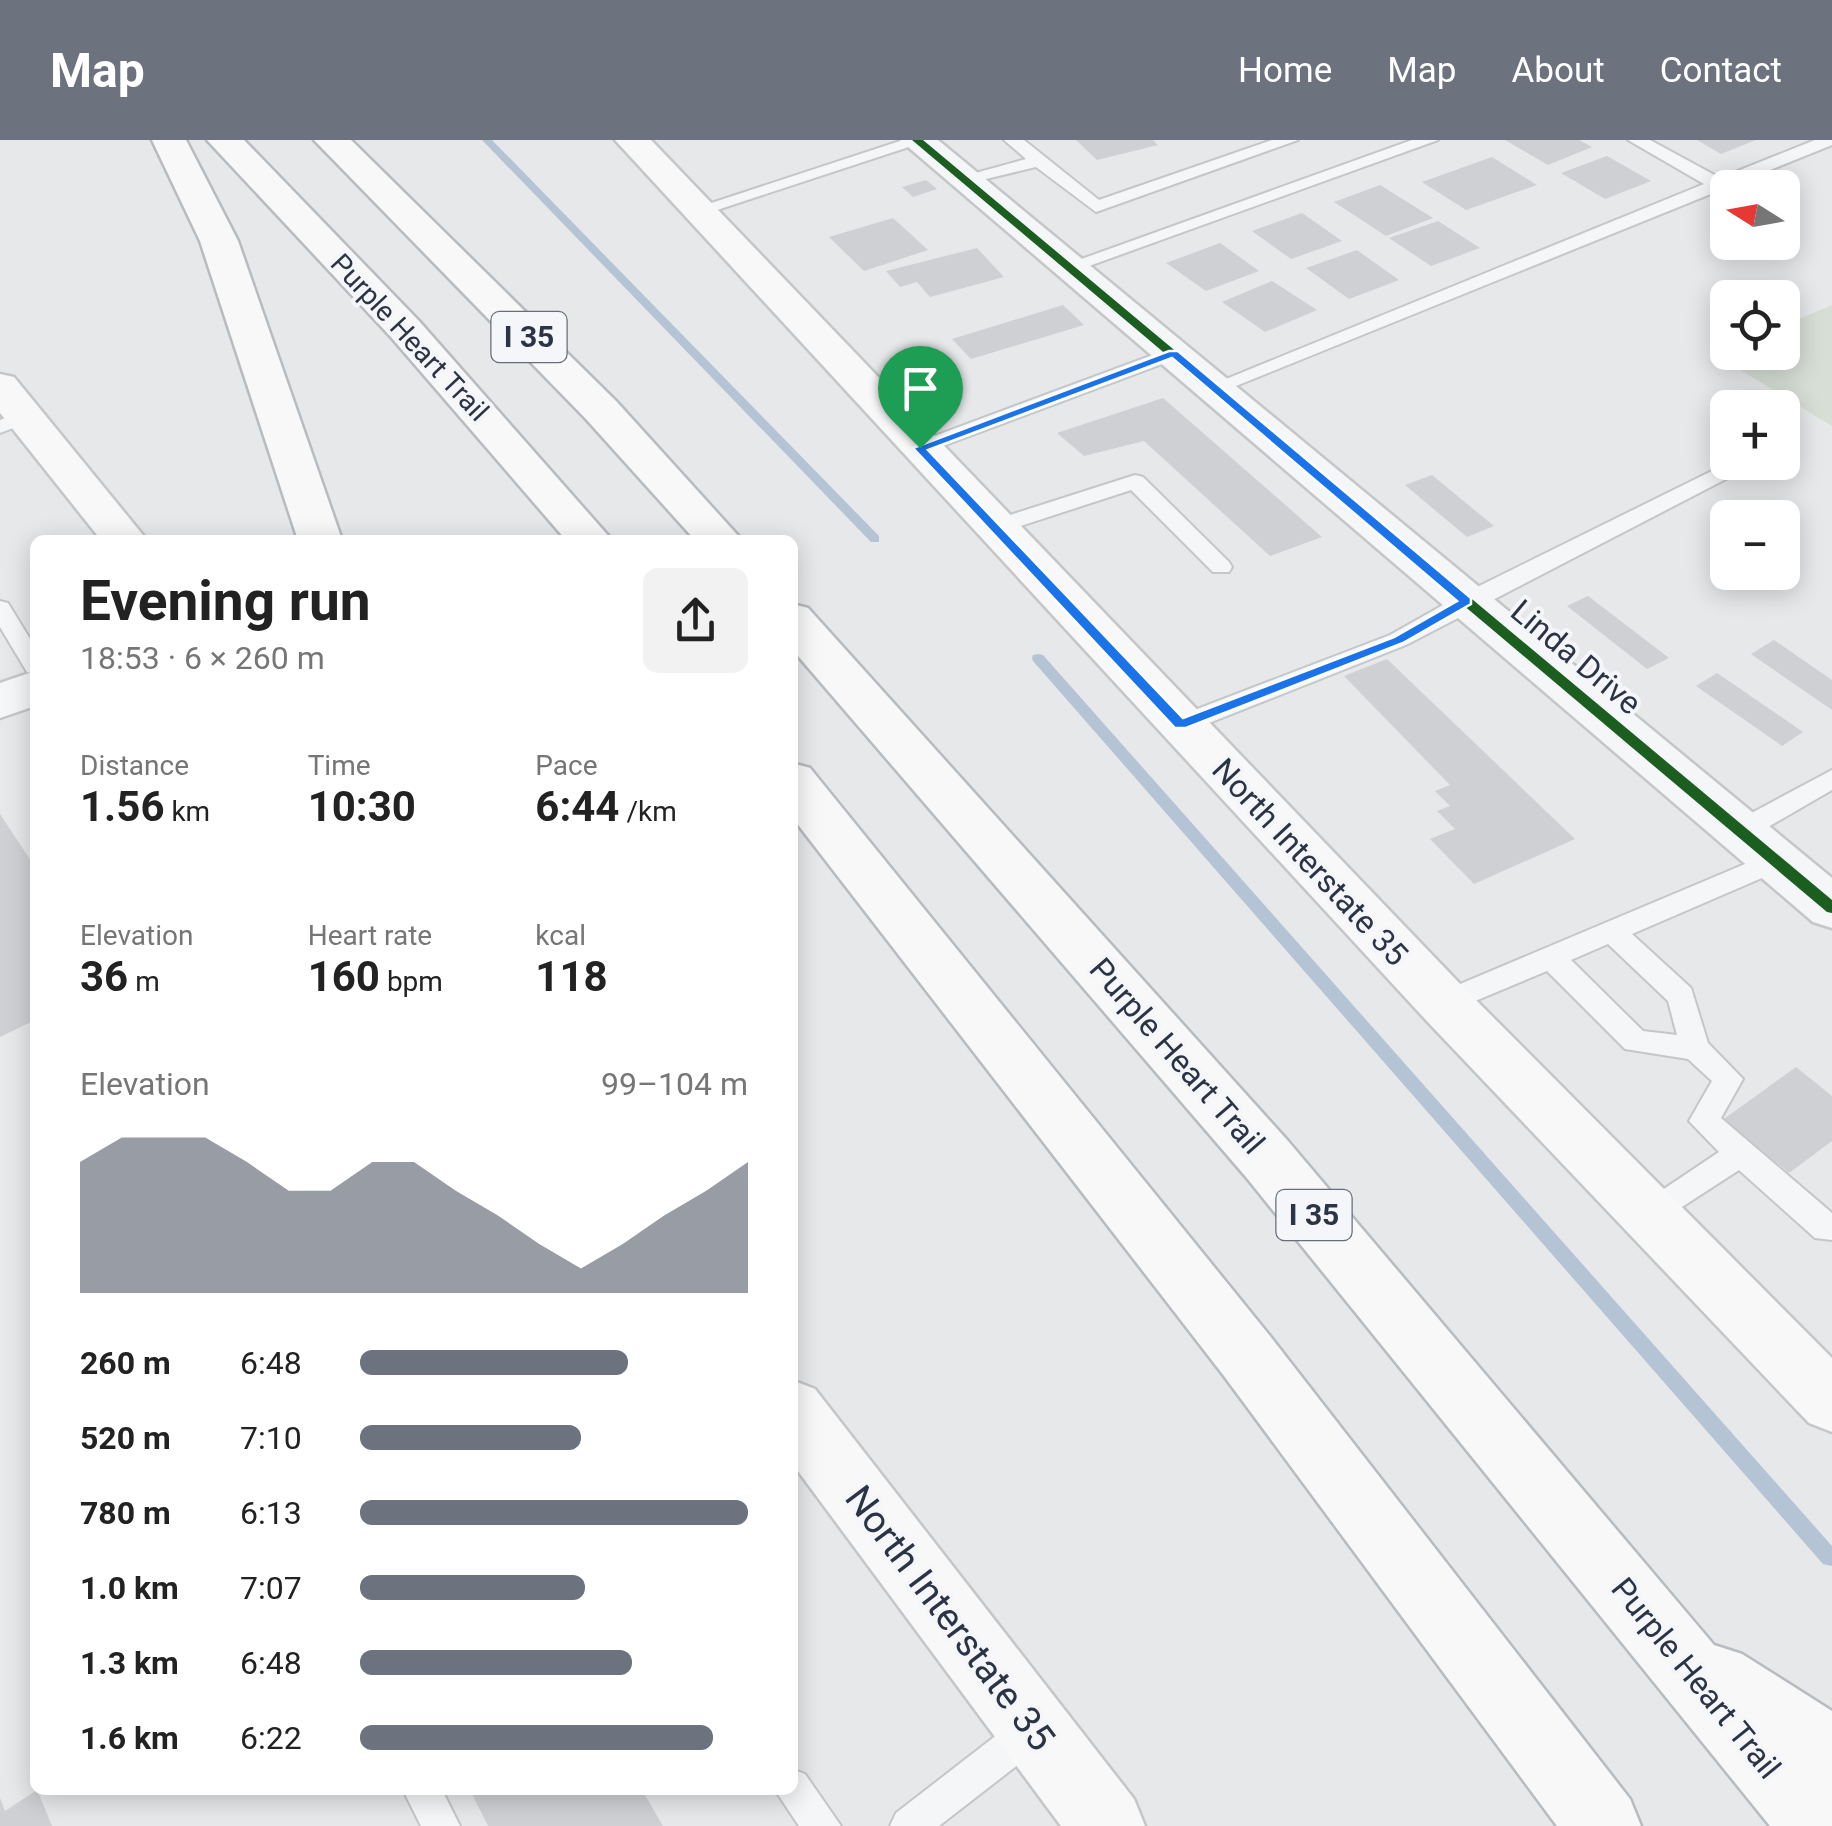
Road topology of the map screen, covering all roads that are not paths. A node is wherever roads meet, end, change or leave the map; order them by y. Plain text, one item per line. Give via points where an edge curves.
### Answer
1 (168, 140) edge
2 (224, 140) edge
3 (331, 140) edge
4 (632, 140) edge
5 (918, 140) edge
6 (1013, 140) edge
7 (1289, 140) edge
8 (1429, 140) edge
9 (1636, 140) edge
10 (1830, 140) edge
11 (1810, 148) junction
12 (1832, 158) edge
13 (1040, 161) junction
14 (1756, 170) edge
15 (1710, 180) edge
16 (967, 181) junction
17 (1710, 189) edge
18 (699, 210) junction
19 (1071, 266) junction
20 (1174, 354) junction
21 (1214, 388) junction
22 (9, 410) edge
23 (920, 448) junction
24 (1712, 480) edge
25 (996, 527) junction
26 (121, 535) edge
27 (318, 535) edge
28 (586, 535) edge
29 (715, 535) edge
30 (1221, 567) dead end
31 (1466, 601) junction
32 (0, 608) edge
33 (798, 626) edge
34 (30, 658) edge
35 (30, 689) edge
36 (0, 702) edge
37 (1180, 725) junction
38 (1832, 779) edge
39 (798, 790) edge
40 (1740, 831) junction
41 (1776, 861) junction
42 (1832, 908) edge
43 (1613, 932) junction
44 (1551, 958) junction
45 (1444, 1003) junction
46 (1695, 1049) junction
47 (1740, 1153) junction
48 (1651, 1214) junction
49 (1832, 1226) edge
50 (1832, 1402) edge
51 (798, 1418) edge
52 (1674, 1652) junction
53 (1034, 1729) junction
54 (1832, 1753) edge
55 (425, 1795) edge
56 (798, 1795) edge
57 (441, 1826) edge
58 (822, 1826) edge
59 (909, 1826) edge
60 (1107, 1826) edge
61 (1603, 1826) edge
62 (1818, 1826) edge

1 - 27 main road via 219,241
2 - 28 main road, Purple Heart Trail / I 35 via 405,329
3 - 29 main road, I 35 via 602,410
4 - 18 main road, North Interstate 35
5 - 16 street, Linda Drive
5 - 18 lane
6 - 13 lane
7 - 13 lane via 1096,206
8 - 19 lane
9 - 15 lane
10 - 11 lane
11 - 12 lane
11 - 14 lane
13 - 16 lane
16 - 19 street, Linda Drive
17 - 21 lane
18 - 23 main road, North Interstate 35
19 - 20 street, Linda Drive
20 - 21 street, Linda Drive
20 - 23 lane
21 - 31 street, Linda Drive
22 - 26 main road
23 - 25 main road, North Interstate 35
24 - 31 lane
25 - 30 lane via 1135,482
25 - 37 main road, North Interstate 35
31 - 37 lane via 1398,640
31 - 40 street, Linda Drive
32 - 34 lane
33 - 52 main road, Purple Heart Trail / I 35 via 1267,1159
35 - 36 street
37 - 45 main road, North Interstate 35
38 - 40 lane
39 - 61 main road via 1248,1356
40 - 41 street, Linda Drive
41 - 42 street, Linda Drive
41 - 43 lane
43 - 44 lane
43 - 46 lane via 1681,996
44 - 45 lane
44 - 46 lane via 1635,1040
45 - 48 main road, North Interstate 35
46 - 47 lane via 1729,1079 1704,1120
47 - 48 lane
47 - 49 lane via 1826,1229
48 - 50 main road, North Interstate 35
51 - 53 main road, North Interstate 35
52 - 54 main road
52 - 62 main road, Purple Heart Trail / I 35
53 - 59 lane
53 - 60 main road, North Interstate 35
55 - 57 lane
56 - 58 lane

